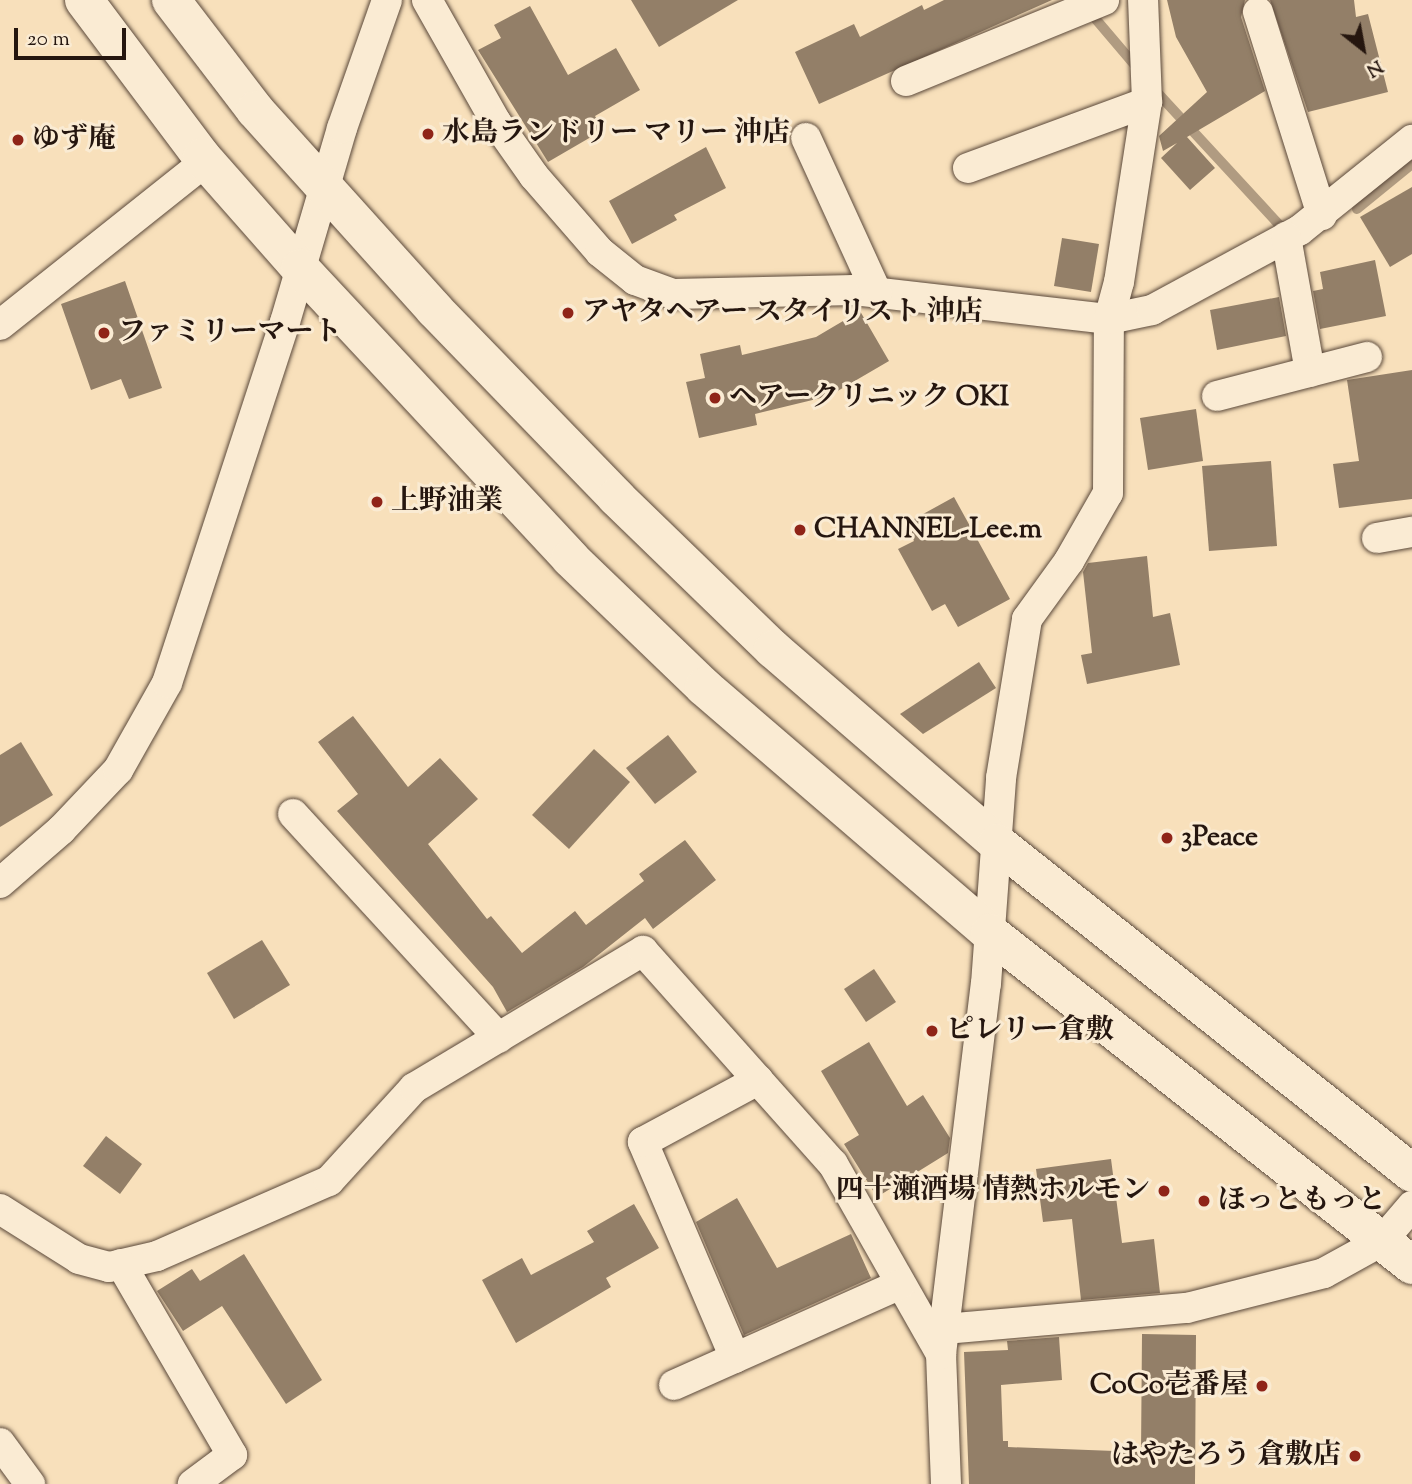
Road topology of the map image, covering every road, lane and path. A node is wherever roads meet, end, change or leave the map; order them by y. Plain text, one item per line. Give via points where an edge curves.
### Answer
1 (84, 0) edge
2 (171, 0) edge
3 (387, 0) edge
4 (427, 0) edge
5 (1143, 0) edge
6 (1092, 5) edge
7 (1258, 12) dead end
8 (906, 80) dead end
9 (1146, 87) junction
10 (806, 138) dead end
11 (1412, 140) edge
12 (206, 161) junction
13 (968, 168) dead end
14 (323, 188) junction
15 (1322, 215) junction
16 (1286, 237) junction
17 (300, 268) junction
18 (877, 293) junction
19 (1109, 319) junction
20 (0, 324) edge
21 (1367, 358) dead end
22 (1310, 372) junction
23 (1217, 396) dead end
24 (1412, 532) edge
25 (1377, 538) dead end
26 (293, 814) dead end
27 (997, 843) junction
28 (0, 883) edge
29 (990, 933) junction
30 (499, 1038) junction
31 (758, 1080) junction
32 (1412, 1173) edge
33 (1412, 1206) edge
34 (0, 1209) edge
35 (1382, 1241) junction
36 (121, 1264) junction
37 (1412, 1265) edge
38 (901, 1284) junction
39 (943, 1341) junction
40 (735, 1358) junction
41 (674, 1385) dead end
42 (0, 1443) edge
43 (30, 1484) edge
44 (193, 1484) edge
45 (946, 1484) edge

1 - 12 street
2 - 14 street
3 - 14 street
4 - 18 street via 496,122 534,176 600,252 635,279 673,294
5 - 9 street
6 - 8 street
7 - 15 street
9 - 13 street
9 - 19 street via 1119,282
10 - 18 street
11 - 15 street
12 - 17 street
12 - 20 street
14 - 17 street
14 - 27 street via 616,498 773,649
15 - 16 street
16 - 19 street via 1152,310
16 - 22 street
17 - 28 street via 167,683 118,770 61,830
17 - 29 street via 570,558 704,687
18 - 19 street
19 - 27 street via 1108,493 1027,620 1001,778
21 - 22 street
22 - 23 street
24 - 25 street
26 - 30 street
27 - 29 street
27 - 32 street
29 - 35 street
29 - 39 street
30 - 31 street via 643,951
30 - 36 street via 414,1088 329,1181 157,1256
31 - 38 street via 833,1164
31 - 40 street via 643,1142
33 - 35 street
34 - 36 street via 79,1259 109,1267
35 - 37 street
35 - 39 street via 1324,1273 1187,1308
36 - 44 street via 232,1455
38 - 39 street
38 - 40 street
39 - 45 street
40 - 41 street
42 - 43 street

